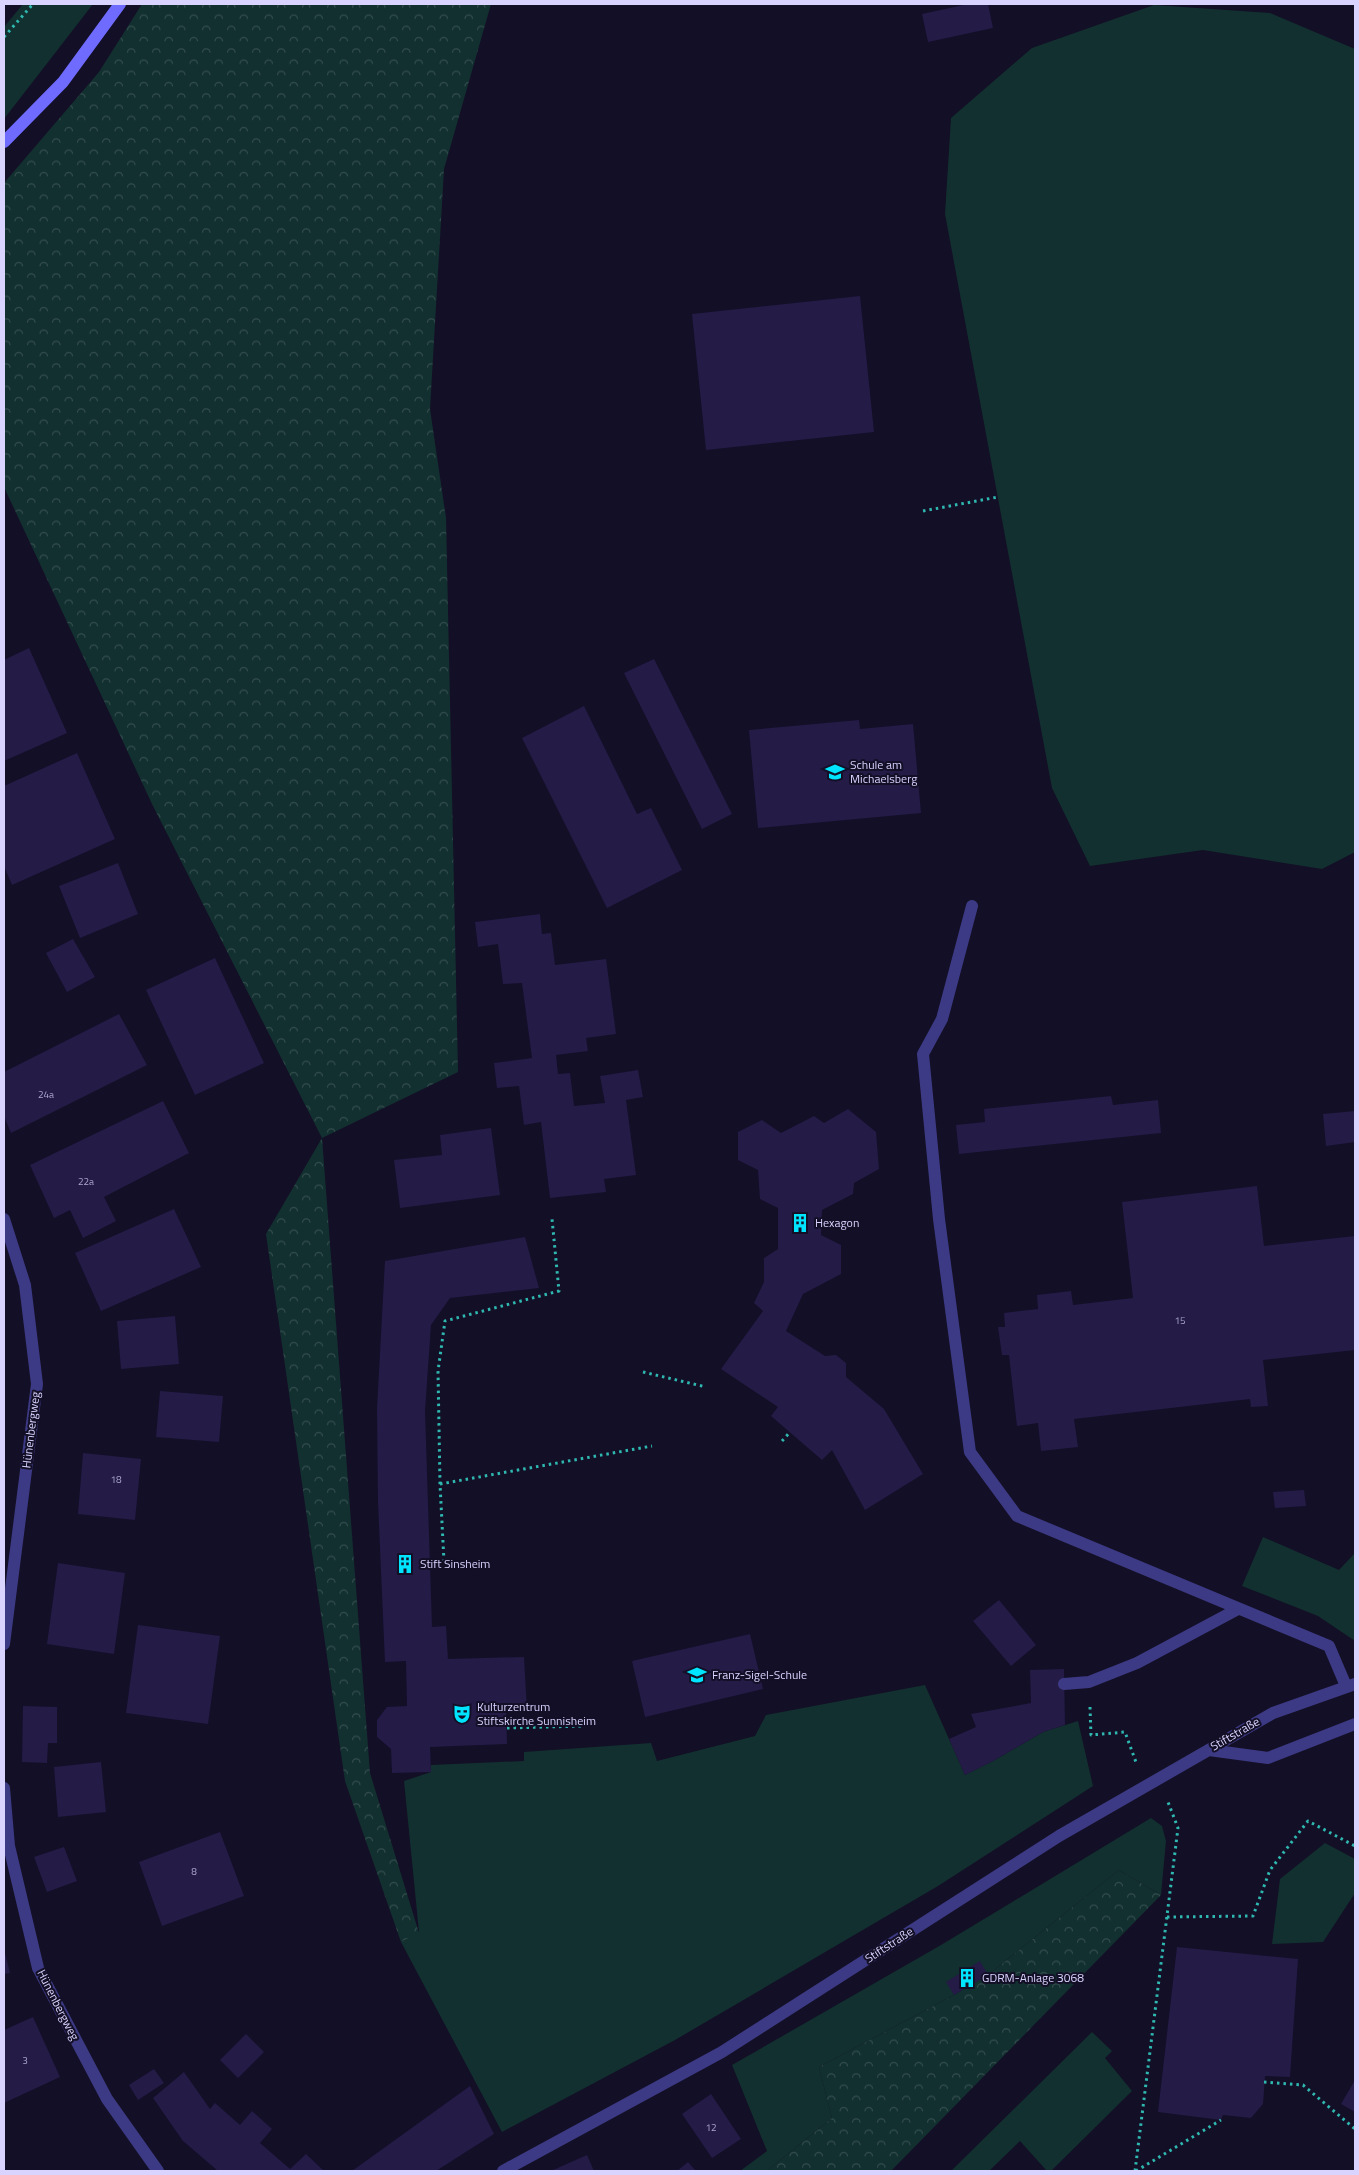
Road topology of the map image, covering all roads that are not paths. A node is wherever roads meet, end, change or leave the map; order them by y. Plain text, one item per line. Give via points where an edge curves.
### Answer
1 (120, 4) edge
2 (4, 142) edge
3 (972, 906) dead end
4 (4, 1219) edge
5 (1238, 1608) junction
6 (4, 1644) edge
7 (1064, 1684) dead end
8 (1351, 1685) edge
9 (1355, 1724) edge
10 (1209, 1750) junction
11 (4, 1788) edge
12 (158, 2171) edge
13 (503, 2171) edge

1 - 2 main road via 63,82
3 - 5 street via 942,1019 923,1054 939,1219 970,1452 1017,1516
4 - 6 street, Hünenbergweg via 25,1285 37,1384
5 - 7 street via 1138,1663 1089,1682
5 - 8 street via 1330,1646
8 - 10 street, Stiftstraße via 1273,1713
9 - 10 street via 1268,1758
10 - 13 street, Stiftstraße via 1059,1836 722,2052
11 - 12 street, Hünenbergweg via 10,1846 38,1968 107,2099

